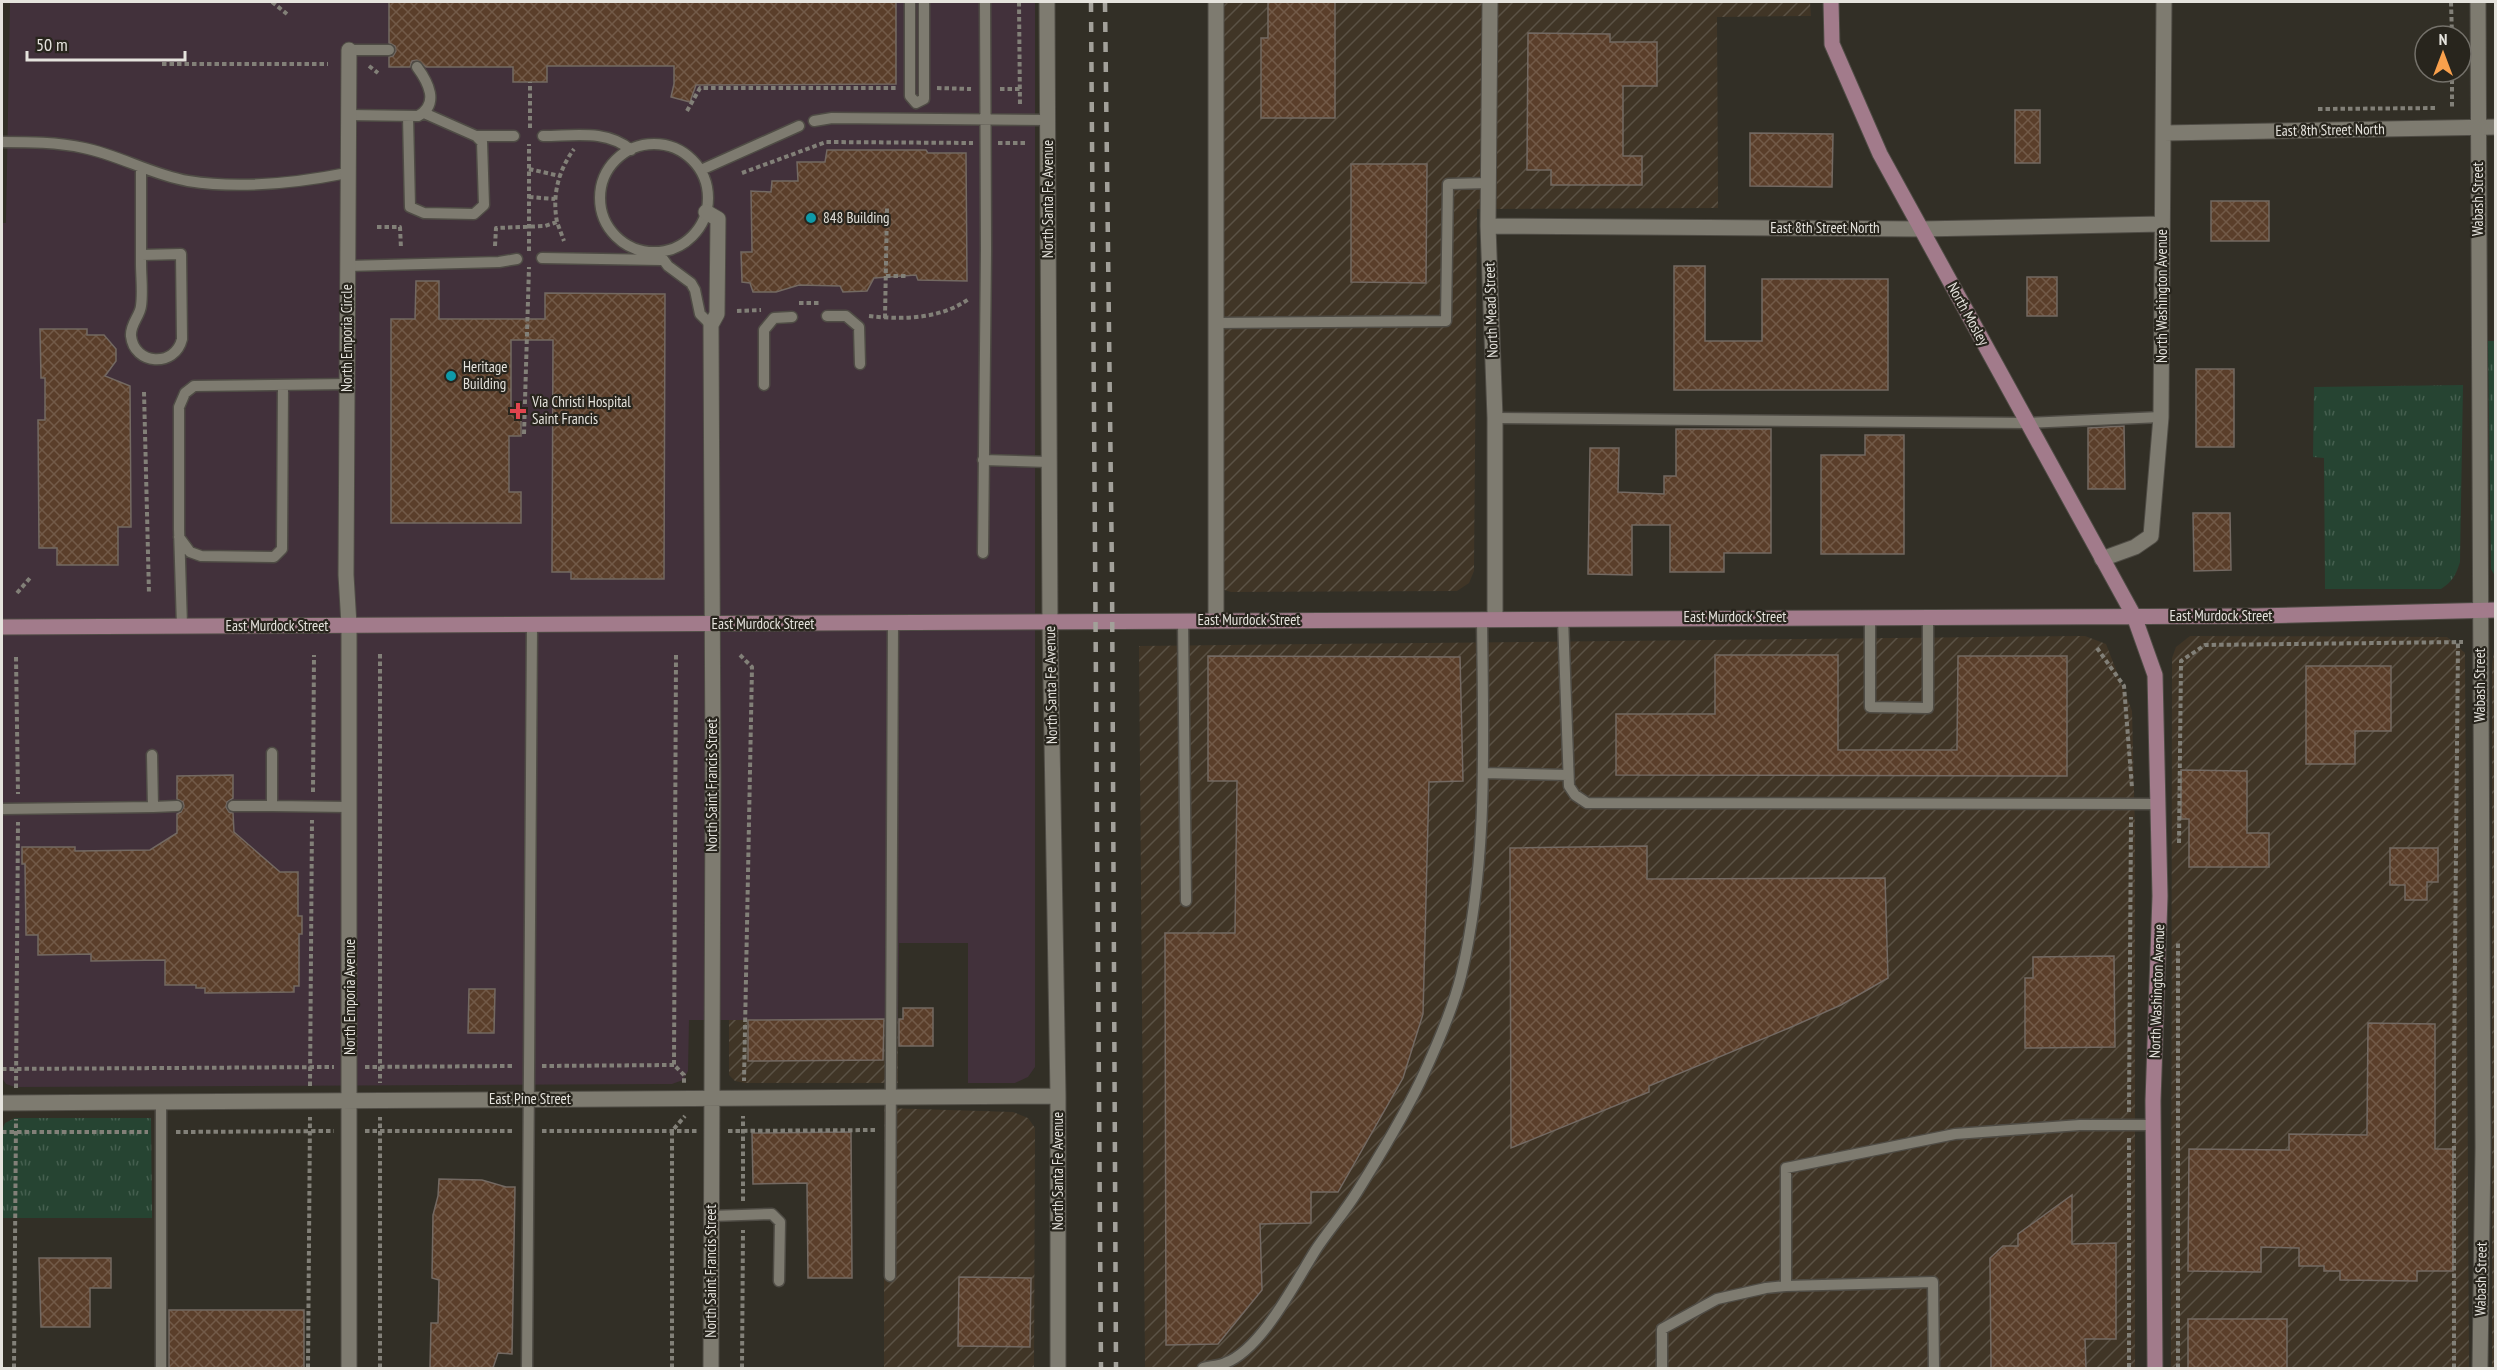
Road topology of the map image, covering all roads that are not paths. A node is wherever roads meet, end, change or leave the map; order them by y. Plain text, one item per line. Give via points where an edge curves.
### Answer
1 (985, 2) edge
2 (1047, 2) edge
3 (1216, 2) edge
4 (1490, 2) edge
5 (1832, 2) edge
6 (2164, 2) edge
7 (2478, 2) edge
8 (910, 3) edge
9 (924, 3) edge
10 (349, 50) joint
11 (389, 50) dead end
12 (417, 67) dead end
13 (918, 103) junction
14 (424, 113) junction
15 (348, 115) junction
16 (408, 116) junction
17 (918, 119) junction
18 (986, 119) junction
19 (1048, 120) junction
20 (814, 121) dead end
21 (799, 126) dead end
22 (2496, 127) edge
23 (2478, 128) junction
24 (2163, 133) junction
25 (476, 136) junction
26 (514, 136) dead end
27 (543, 136) dead end
28 (2, 142) edge
29 (630, 150) junction
30 (141, 166) junction
31 (700, 170) junction
32 (347, 173) junction
33 (1489, 183) junction
34 (706, 212) junction
35 (2162, 224) junction
36 (1488, 226) junction
37 (1921, 229) junction
38 (141, 255) junction
39 (660, 256) junction
40 (518, 258) dead end
41 (542, 258) dead end
42 (347, 266) junction
43 (827, 316) dead end
44 (792, 317) dead end
45 (1216, 323) junction
46 (711, 325) junction
47 (860, 364) dead end
48 (347, 384) junction
49 (283, 385) junction
50 (764, 385) dead end
51 (2161, 417) junction
52 (1495, 418) junction
53 (2027, 423) junction
54 (983, 460) junction
55 (1049, 462) junction
56 (179, 537) junction
57 (982, 553) dead end
58 (2102, 558) junction
59 (2488, 611) edge
60 (2134, 616) junction
61 (1870, 617) junction
62 (1928, 617) junction
63 (1488, 618) junction
64 (1563, 618) junction
65 (1216, 620) junction
66 (1183, 621) junction
67 (1050, 622) junction
68 (893, 623) junction
69 (711, 624) junction
70 (349, 625) junction
71 (532, 625) junction
72 (182, 626) junction
73 (2, 627) edge
74 (272, 753) dead end
75 (152, 755) dead end
76 (1483, 773) junction
77 (1568, 775) junction
78 (2158, 804) junction
79 (177, 806) dead end
80 (233, 806) dead end
81 (272, 806) junction
82 (153, 807) junction
83 (349, 807) junction
84 (2, 809) edge
85 (1186, 901) dead end
86 (1058, 1096) junction
87 (890, 1097) junction
88 (711, 1098) junction
89 (529, 1099) junction
90 (350, 1100) junction
91 (161, 1102) junction
92 (9, 1103) edge
93 (2153, 1125) junction
94 (711, 1216) junction
95 (890, 1276) dead end
96 (779, 1281) dead end
97 (1786, 1286) junction
98 (160, 1368) edge
99 (349, 1368) edge
100 (527, 1368) edge
101 (711, 1368) edge
102 (1058, 1368) edge
103 (1203, 1368) edge
104 (1662, 1368) edge
105 (1934, 1368) edge
106 (2155, 1368) edge
107 (2480, 1368) edge

1 - 18 lane
2 - 19 street, North Santa Fe Avenue
3 - 45 street
4 - 33 street, North Mead Street
5 - 37 street, North Mosley via 1832,44 1880,154
6 - 24 street, North Washington Avenue
7 - 23 street, Wabash Street
8 - 9 lane
8 - 13 lane via 910,99
9 - 13 lane via 924,99
10 - 11 lane
10 - 15 street, North Emporia Circle
12 - 14 lane via 431,94
13 - 17 lane
14 - 16 lane
14 - 25 lane
15 - 16 lane
15 - 32 street, North Emporia Circle
16 - 25 lane via 410,207 424,213 474,214 484,205 482,142
17 - 18 lane
17 - 20 lane
18 - 19 lane
18 - 54 lane
19 - 55 street, North Santa Fe Avenue
21 - 31 lane
22 - 23 street, East 8th Street North
23 - 24 street, East 8th Street North
23 - 59 street, Wabash Street
24 - 35 street, North Washington Avenue
25 - 26 lane
27 - 29 lane via 605,136
28 - 30 lane via 84,148
29 - 31 lane via 654,144 672,147 689,156
29 - 39 lane via 609,168 602,183 603,217 624,243
30 - 32 lane via 187,181 241,183 309,181
30 - 38 lane
31 - 34 lane via 707,187
32 - 42 street, North Emporia Circle
33 - 36 street, North Mead Street
33 - 45 lane via 1448,184 1446,321
34 - 39 lane via 692,238
34 - 46 street, North Saint Francis Street via 718,219 717,314
35 - 37 street, East 8th Street North
35 - 51 street, North Washington Avenue
36 - 37 street, East 8th Street North
36 - 52 street, North Mead Street
37 - 53 street, North Mosley
38 - 38 lane via 141,308 131,336 139,352 162,359 172,356 182,339 181,254
39 - 41 lane
39 - 46 lane via 691,283 700,314
40 - 42 lane via 499,262
42 - 48 street, North Emporia Circle
43 - 47 lane via 846,316 860,327
44 - 50 lane via 774,318 764,330
45 - 65 street
46 - 69 street, North Saint Francis Street
48 - 49 lane
48 - 70 street, North Emporia Circle
49 - 56 lane via 194,386 185,393 179,407
49 - 56 lane via 282,549 274,557 201,556 190,552
51 - 53 lane
51 - 58 street, North Washington Avenue via 2151,536 2135,547
52 - 53 lane
52 - 63 street, North Mead Street
53 - 58 street, North Mosley
54 - 55 lane
54 - 57 lane
55 - 67 street, North Santa Fe Avenue
56 - 72 lane
58 - 60 street, North Mosley
59 - 60 street, East Murdock Street
59 - 107 street, Wabash Street via 2480,643
60 - 62 street, East Murdock Street
60 - 78 street, North Washington Avenue via 2155,675
61 - 62 street, East Murdock Street
61 - 62 lane via 1870,707 1928,708
61 - 64 street, East Murdock Street
63 - 64 street, East Murdock Street
63 - 65 street, East Murdock Street
63 - 76 lane
64 - 77 lane
65 - 66 street, East Murdock Street
66 - 67 street, East Murdock Street
66 - 85 lane
67 - 68 street, East Murdock Street
67 - 86 street, North Santa Fe Avenue
68 - 69 street, East Murdock Street
68 - 87 lane
69 - 71 street, East Murdock Street
69 - 88 street, North Saint Francis Street
70 - 71 street, East Murdock Street
70 - 72 street, East Murdock Street
70 - 83 street, North Emporia Avenue
71 - 89 lane
72 - 73 street, East Murdock Street
74 - 81 lane
75 - 82 lane
76 - 77 lane
76 - 103 lane via 1470,935 1443,1029 1419,1084 1357,1193 1260,1335 1238,1356
77 - 78 lane via 1575,795 1587,803
78 - 93 street, North Washington Avenue via 2160,896
79 - 82 lane
80 - 81 lane
81 - 83 lane
82 - 84 lane
83 - 90 street, North Emporia Avenue
86 - 87 street, East Pine Street
86 - 102 street, North Santa Fe Avenue
87 - 88 street, East Pine Street
87 - 95 lane
88 - 89 street, East Pine Street
88 - 94 street, North Saint Francis Street
89 - 90 street, East Pine Street
89 - 100 lane
90 - 91 street, East Pine Street
90 - 99 street, North Emporia Avenue
91 - 92 street, East Pine Street
91 - 98 lane
93 - 97 lane via 2080,1125 1955,1134 1786,1168
93 - 106 street, North Washington Avenue
94 - 96 lane via 772,1214 780,1222
94 - 101 street, North Saint Francis Street
97 - 104 lane via 1717,1299 1662,1329
97 - 105 lane via 1933,1282

